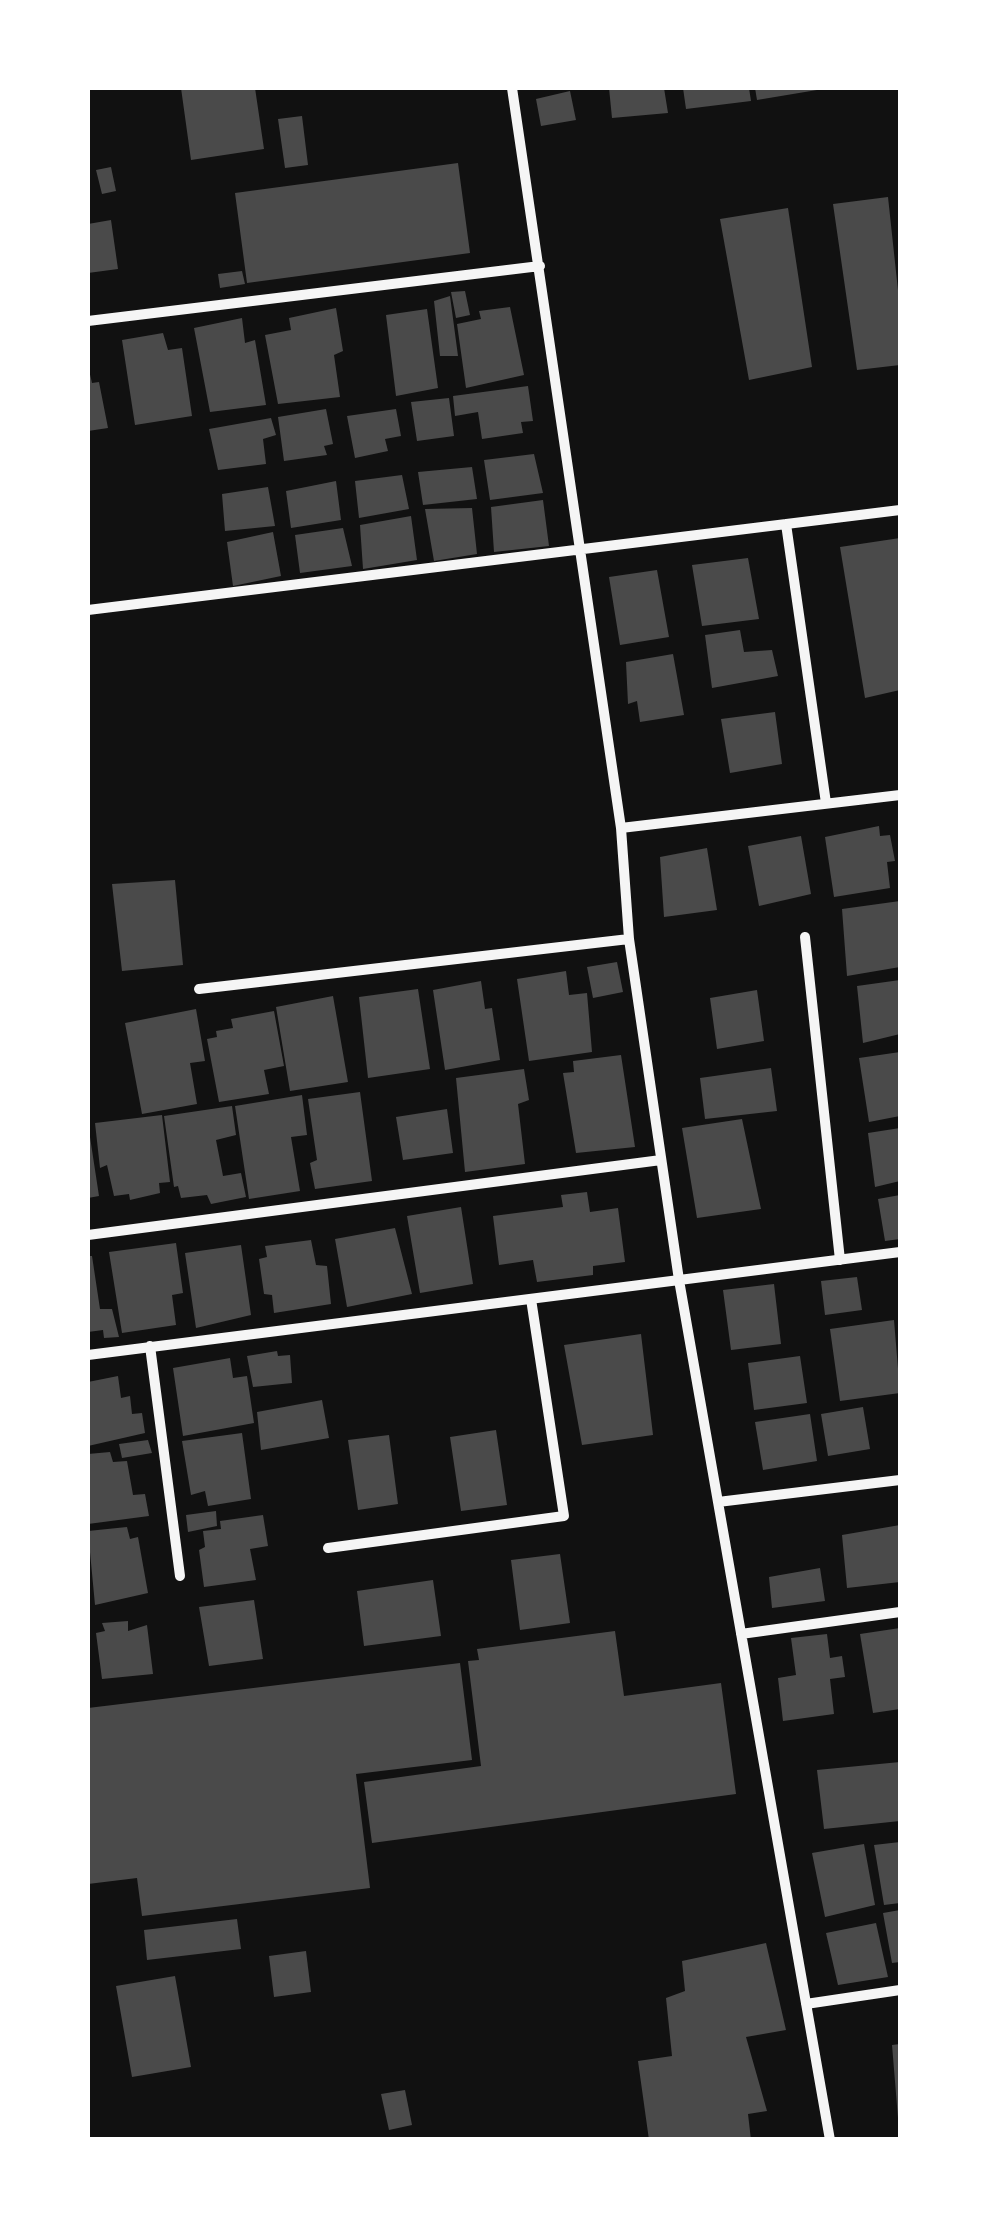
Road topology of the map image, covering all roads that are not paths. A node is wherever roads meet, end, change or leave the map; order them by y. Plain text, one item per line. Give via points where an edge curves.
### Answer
1 (512, 88) edge
2 (540, 266) junction
3 (88, 322) edge
4 (900, 510) edge
5 (786, 524) junction
6 (582, 550) junction
7 (88, 610) edge
8 (900, 795) edge
9 (826, 803) junction
10 (621, 828) junction
11 (805, 937) dead end
12 (629, 939) junction
13 (200, 989) dead end
14 (661, 1160) junction
15 (88, 1235) edge
16 (900, 1252) edge
17 (840, 1260) junction
18 (679, 1280) junction
19 (531, 1299) junction
20 (150, 1346) junction
21 (88, 1355) edge
22 (900, 1480) edge
23 (718, 1502) junction
24 (328, 1548) dead end
25 (180, 1576) dead end
26 (900, 1612) edge
27 (741, 1634) junction
28 (900, 1990) edge
29 (806, 2004) junction
30 (830, 2140) edge

1 - 2 street
2 - 3 street
2 - 6 street
4 - 5 street
5 - 6 street
5 - 9 street
6 - 7 street
6 - 10 street
8 - 9 street
9 - 10 street
10 - 12 street
11 - 17 street
12 - 13 street
12 - 14 street
14 - 15 street
14 - 18 street
16 - 17 street
17 - 18 street
18 - 19 street
18 - 23 street
19 - 20 street
19 - 24 street via 564,1516
20 - 21 street
20 - 25 street
22 - 23 street
23 - 27 street
26 - 27 street
27 - 29 street
28 - 29 street
29 - 30 street

